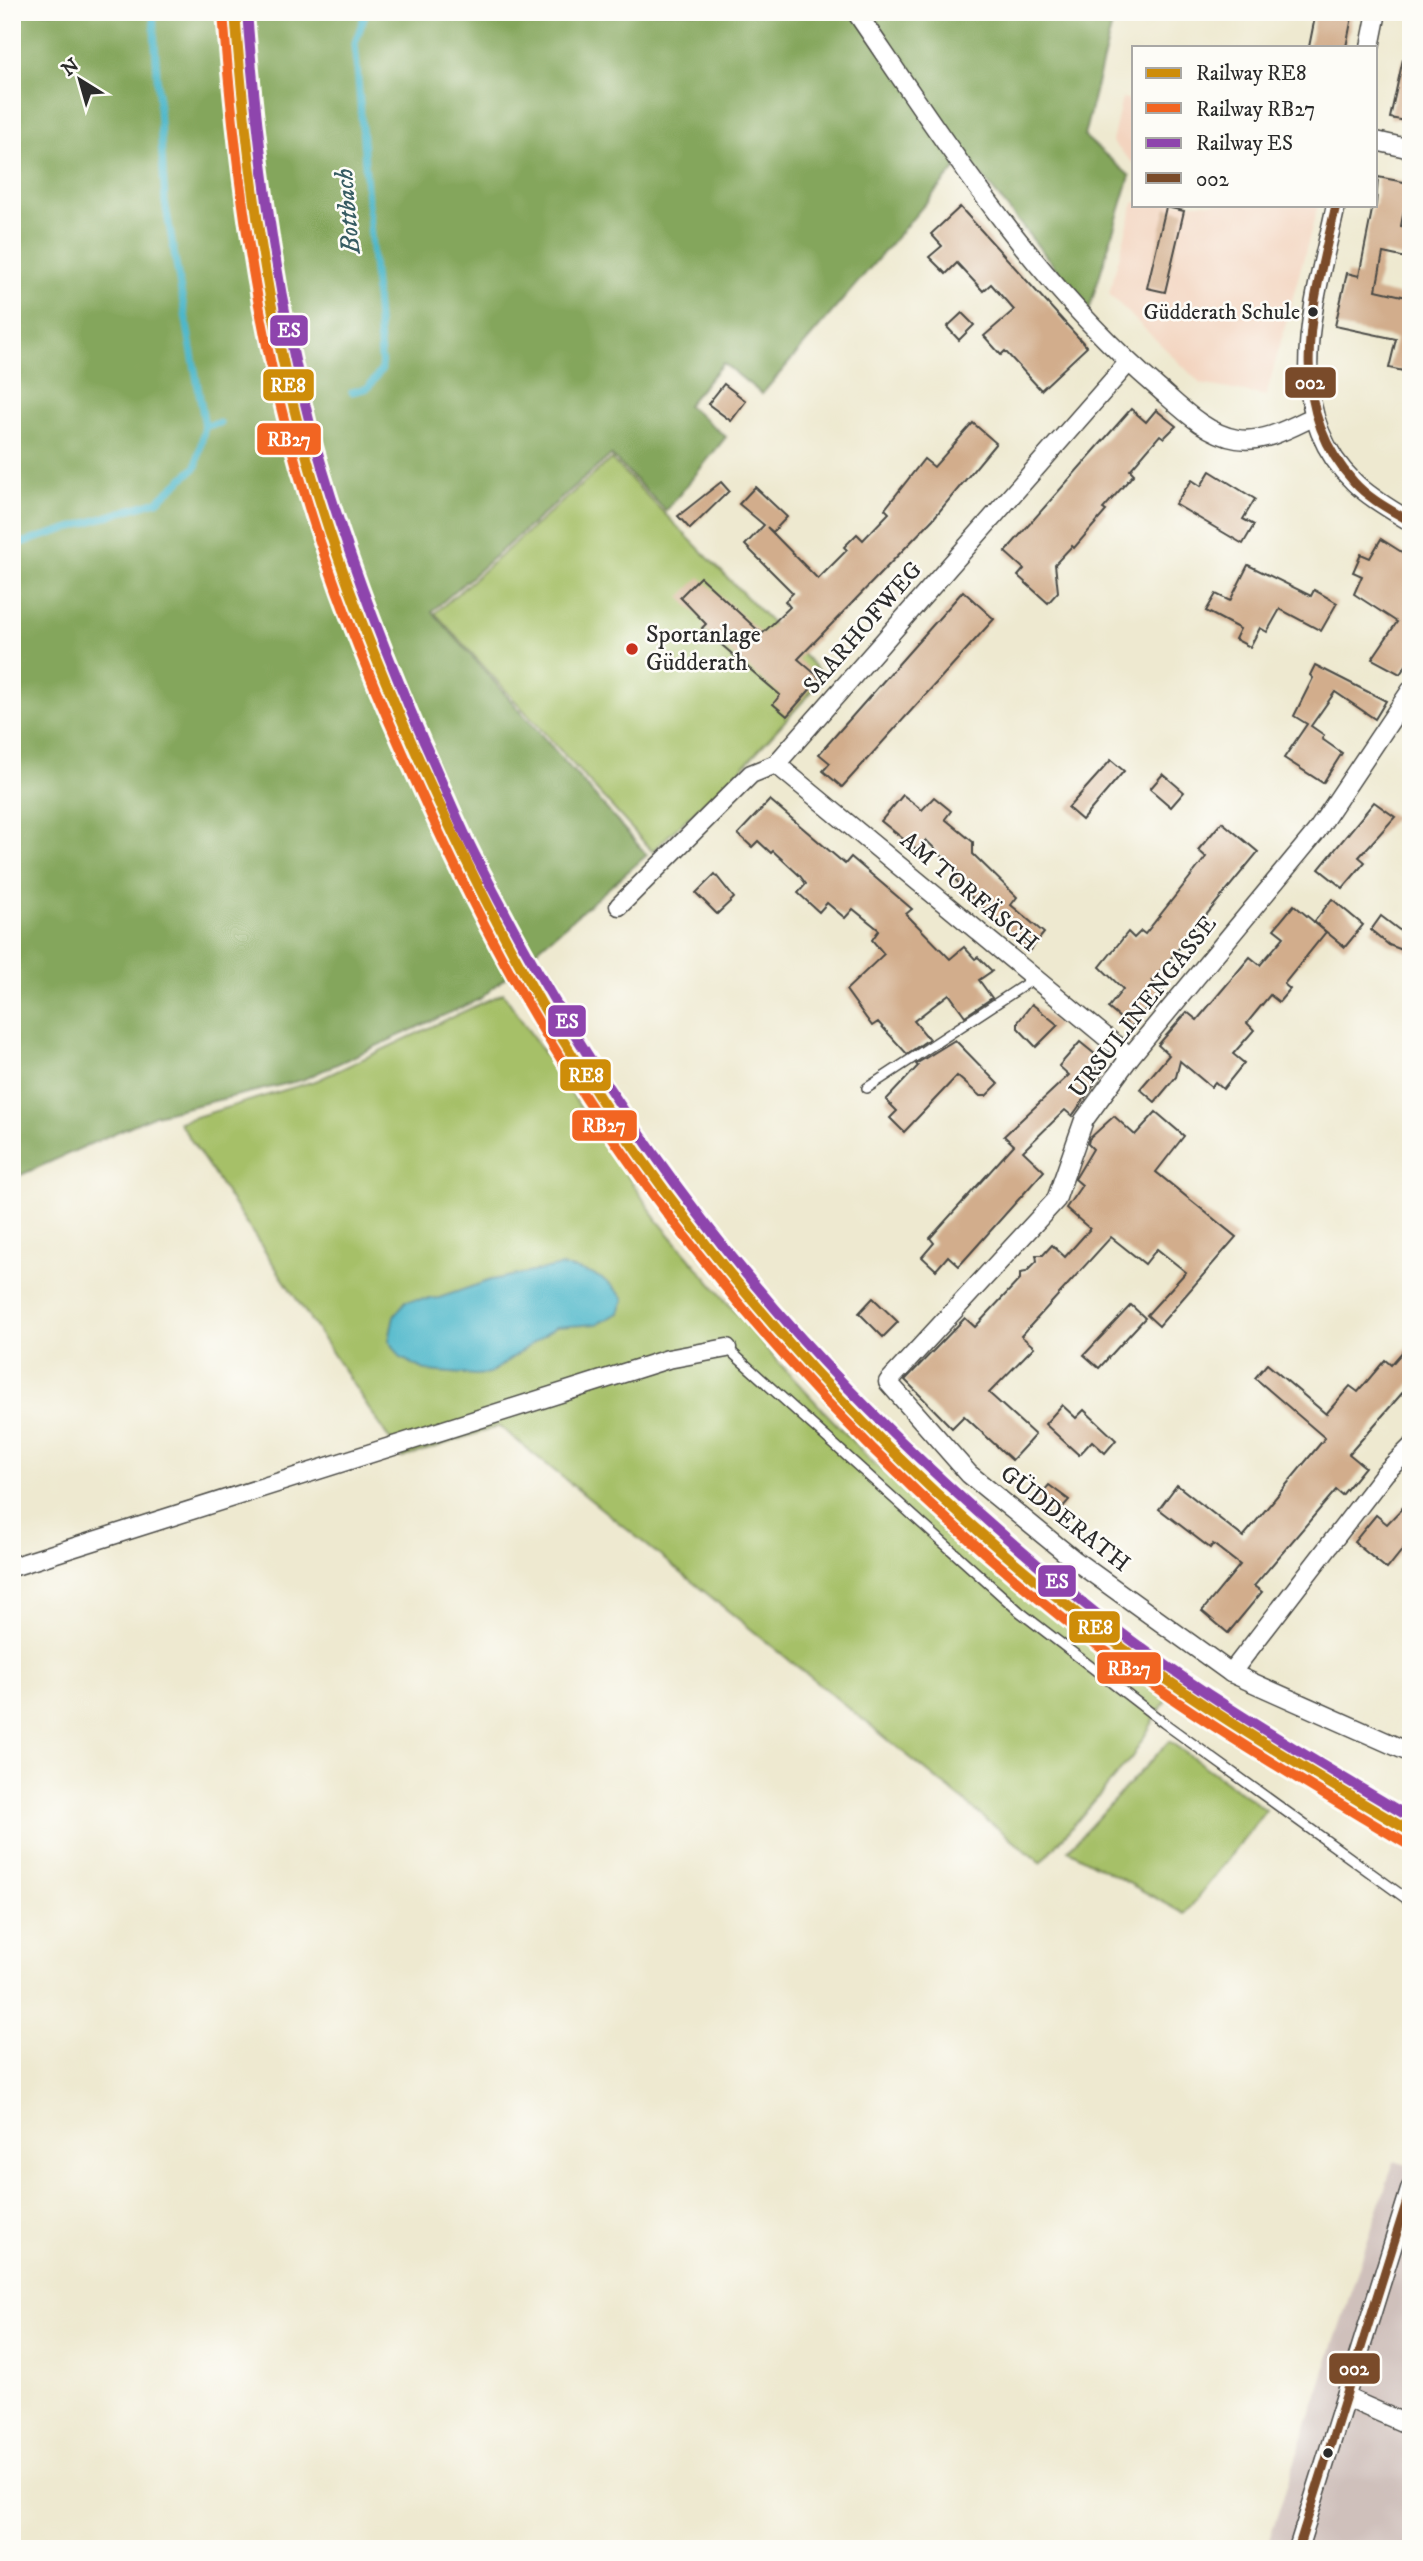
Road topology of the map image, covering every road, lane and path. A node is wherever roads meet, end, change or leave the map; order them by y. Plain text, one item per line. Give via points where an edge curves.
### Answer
1 (856, 12) edge
2 (1377, 12) edge
3 (1370, 46) edge
4 (1378, 141) edge
5 (1411, 149) edge
6 (1336, 206) edge
7 (1128, 363) junction
8 (1312, 417) junction
9 (1411, 522) edge
10 (1411, 690) edge
11 (776, 764) junction
12 (619, 906) dead end
13 (1035, 978) junction
14 (1130, 1057) junction
15 (867, 1088) dead end
16 (727, 1348) joint
17 (888, 1382) joint
18 (1411, 1447) edge
19 (12, 1567) edge
20 (1231, 1673) junction
21 (1411, 1753) edge
22 (1411, 1902) edge
23 (1411, 2187) edge
24 (1347, 2398) junction
25 (1409, 2420) edge
26 (1298, 2549) edge

1 - 7 street via 981,195
2 - 3 street
4 - 5 street
6 - 8 street via 1306,359
7 - 8 street via 1197,423 1237,439 1272,436
7 - 11 street, SAARHOFWEG
8 - 9 street via 1332,457 1355,483
10 - 14 street, URSULINENGASSE via 1316,832
11 - 12 street, SAARHOFWEG via 751,774
11 - 13 street, AM TORFÄSCH
13 - 14 street, AM TORFÄSCH
13 - 15 lane
14 - 17 street, URSULINENGASSE via 1084,1120 1056,1200
16 - 19 street via 668,1359
16 - 22 lane via 1020,1612
17 - 20 street, GÜDDERATH via 969,1474 1073,1559
18 - 20 street via 1385,1473
20 - 21 street, GÜDDERATH
23 - 24 street
24 - 25 street
24 - 26 street

